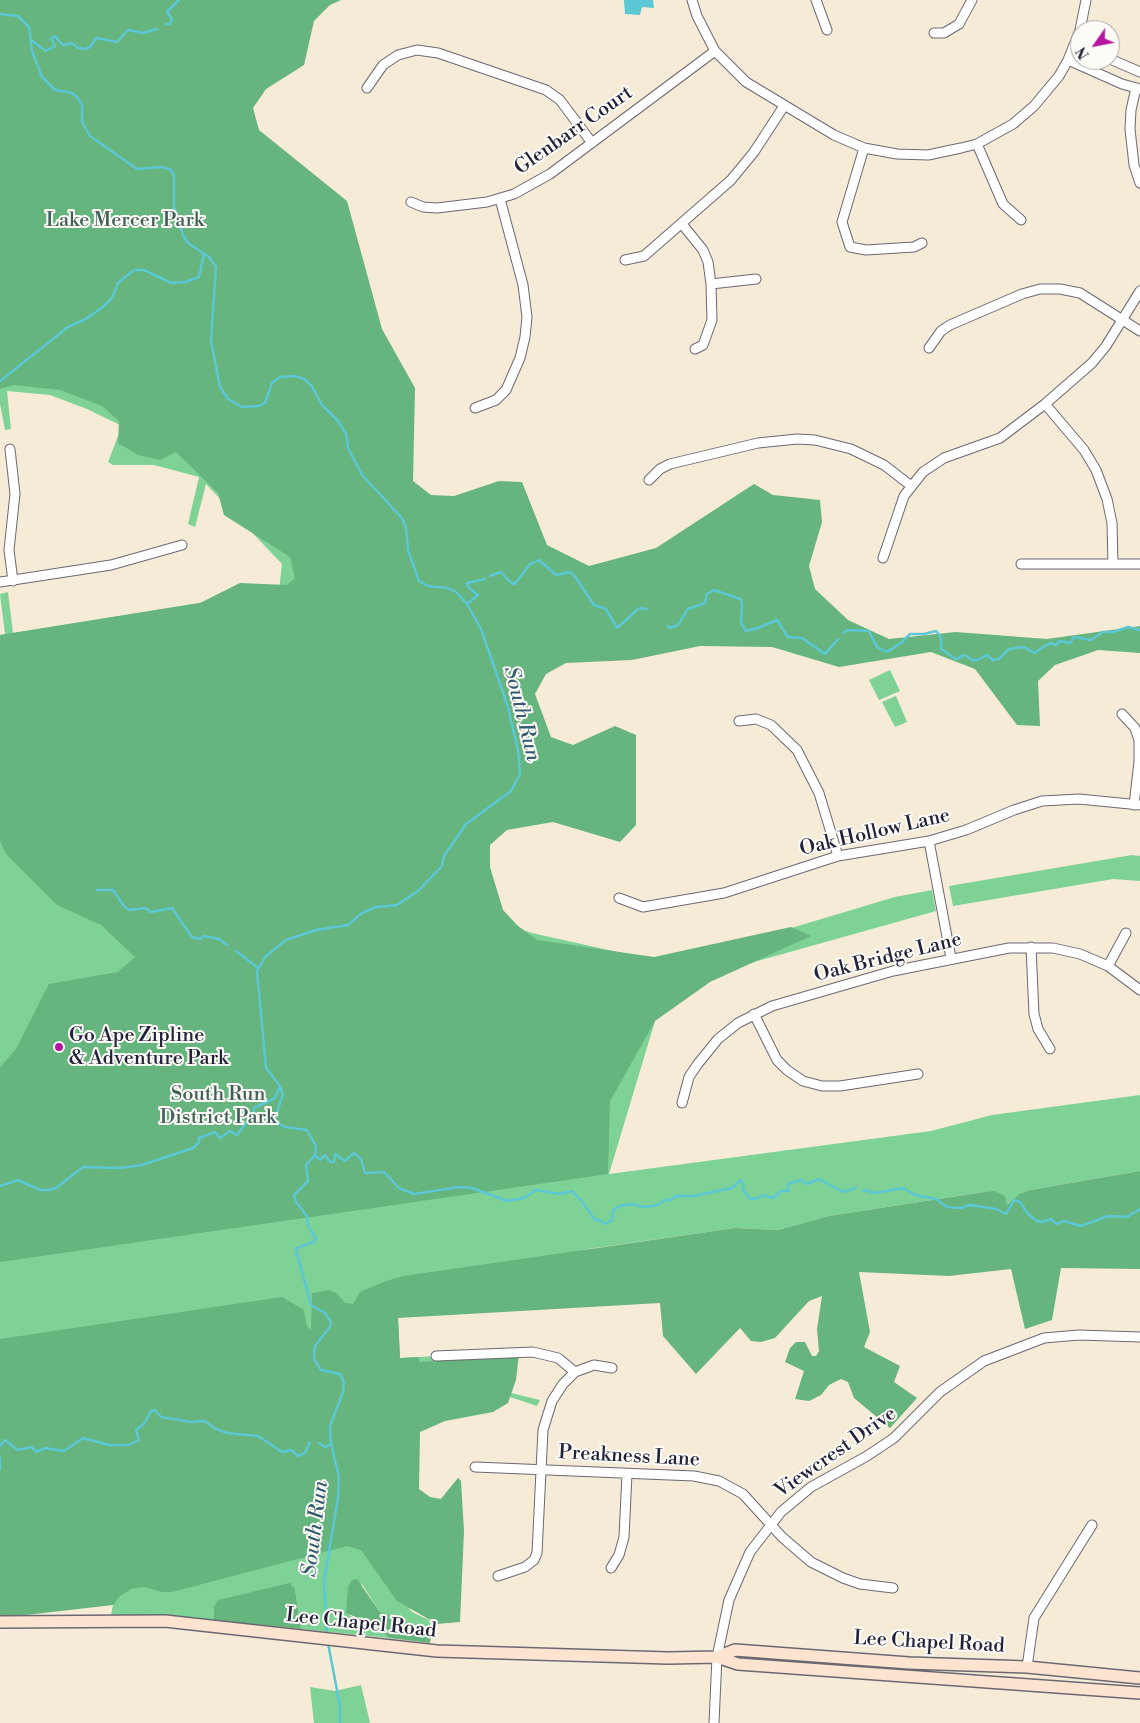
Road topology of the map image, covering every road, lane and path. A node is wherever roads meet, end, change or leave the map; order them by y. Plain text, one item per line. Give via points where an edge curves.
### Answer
1 (692, 0) edge
2 (816, 0) edge
3 (972, 0) edge
4 (1086, 0) edge
5 (1082, 20) edge
6 (828, 30) dead end
7 (934, 33) dead end
8 (715, 51) junction
9 (1070, 57) edge
10 (1068, 60) junction
11 (1120, 64) edge
12 (1140, 72) edge
13 (367, 88) dead end
14 (1138, 89) edge
15 (784, 106) junction
16 (592, 143) junction
17 (977, 144) junction
18 (864, 148) junction
19 (1140, 182) edge
20 (500, 199) junction
21 (411, 202) dead end
22 (1022, 220) dead end
23 (682, 224) junction
24 (922, 243) dead end
25 (625, 260) dead end
26 (756, 279) dead end
27 (711, 284) junction
28 (1140, 291) edge
29 (1123, 319) junction
30 (1140, 331) edge
31 (929, 348) dead end
32 (695, 349) dead end
33 (1045, 404) junction
34 (475, 408) dead end
35 (10, 449) dead end
36 (649, 480) dead end
37 (910, 485) junction
38 (182, 545) dead end
39 (883, 558) dead end
40 (1021, 564) dead end
41 (1113, 564) junction
42 (1140, 564) edge
43 (13, 581) junction
44 (0, 582) edge
45 (1122, 714) dead end
46 (739, 721) dead end
47 (1137, 805) edge
48 (928, 840) junction
49 (838, 856) junction
50 (619, 898) dead end
51 (1126, 933) dead end
52 (1031, 948) junction
53 (952, 958) junction
54 (1108, 966) junction
55 (1140, 990) edge
56 (754, 1014) junction
57 (1050, 1048) dead end
58 (918, 1074) dead end
59 (682, 1103) dead end
60 (1140, 1337) edge
61 (436, 1356) dead end
62 (612, 1368) dead end
63 (575, 1372) junction
64 (475, 1467) dead end
65 (540, 1470) junction
66 (626, 1474) junction
67 (770, 1523) junction
68 (1092, 1525) dead end
69 (610, 1568) dead end
70 (498, 1576) dead end
71 (893, 1588) dead end
72 (0, 1622) edge
73 (717, 1657) junction
74 (1027, 1667) junction
75 (1140, 1678) edge
76 (1140, 1694) edge
77 (714, 1723) edge

1 - 8 street
2 - 6 street
3 - 7 street via 959,24 944,33
4 - 5 street
8 - 15 street via 746,82
8 - 16 street, Glenbarr Court
9 - 10 street
10 - 14 street
10 - 17 street via 1034,106 1013,124
11 - 12 street
13 - 16 street via 383,65 398,55 416,50 438,53 546,90 560,100
14 - 19 street via 1131,110 1130,129 1134,165
15 - 18 street
15 - 23 street via 742,168
16 - 20 street, Glenbarr Court via 537,182
17 - 18 street via 916,155
17 - 22 street via 1003,204
18 - 24 street via 842,222 850,247 866,250 914,248
20 - 21 street, Glenbarr Court via 437,208
20 - 34 street via 523,285 525,337 506,390 496,400
23 - 25 street via 644,256
23 - 27 street via 703,250
26 - 27 street
27 - 32 street via 712,320 703,345
28 - 29 street
29 - 30 street
29 - 31 street via 1080,293 1040,289 950,325 941,331
29 - 33 street via 1092,363
33 - 37 street via 1000,438 937,461
33 - 41 street via 1084,450 1102,484 1112,523
35 - 43 street via 15,494 9,550
36 - 37 street via 670,464 758,443 797,439 851,449 884,465
37 - 39 street
38 - 43 street via 110,565
40 - 41 street
41 - 42 street
43 - 44 street
45 - 47 street via 1135,728 1138,740
46 - 49 street via 756,719 770,725 797,750 819,793
47 - 48 street, Oak Hollow Lane via 1078,799 1042,801 966,830
48 - 49 street, Oak Hollow Lane
48 - 53 street
49 - 50 street, Oak Hollow Lane via 693,900 643,907
51 - 54 street
52 - 53 street, Oak Bridge Lane via 1009,948
52 - 54 street, Oak Bridge Lane via 1068,951
52 - 57 street via 1034,1014 1038,1029
53 - 56 street, Oak Bridge Lane via 893,971
54 - 55 street, Oak Bridge Lane
56 - 58 street via 777,1060 803,1080 822,1086 840,1086
56 - 59 street, Oak Bridge Lane via 725,1033 705,1053 689,1077
60 - 67 street, Viewcrest Drive via 1080,1335 1044,1338 984,1361 940,1392 894,1438 811,1487
61 - 63 street via 533,1352 558,1358
62 - 63 street via 594,1365
63 - 65 street via 555,1394 547,1412
64 - 65 street, Preakness Lane
65 - 66 street, Preakness Lane
65 - 70 street via 534,1560 525,1567
66 - 67 street, Preakness Lane via 694,1476 719,1481 743,1494
66 - 69 street via 624,1537 619,1555
67 - 71 street, Preakness Lane via 797,1551 825,1570 860,1584
67 - 73 street, Viewcrest Drive via 750,1552 734,1585
68 - 74 street via 1034,1618
72 - 73 main road, Lee Chapel Road via 165,1622 470,1653
73 - 74 main road, Lee Chapel Road via 735,1650 926,1664
73 - 76 main road, Lee Chapel Road via 738,1664
73 - 77 street, Viewcrest Drive
74 - 75 main road, Lee Chapel Road

